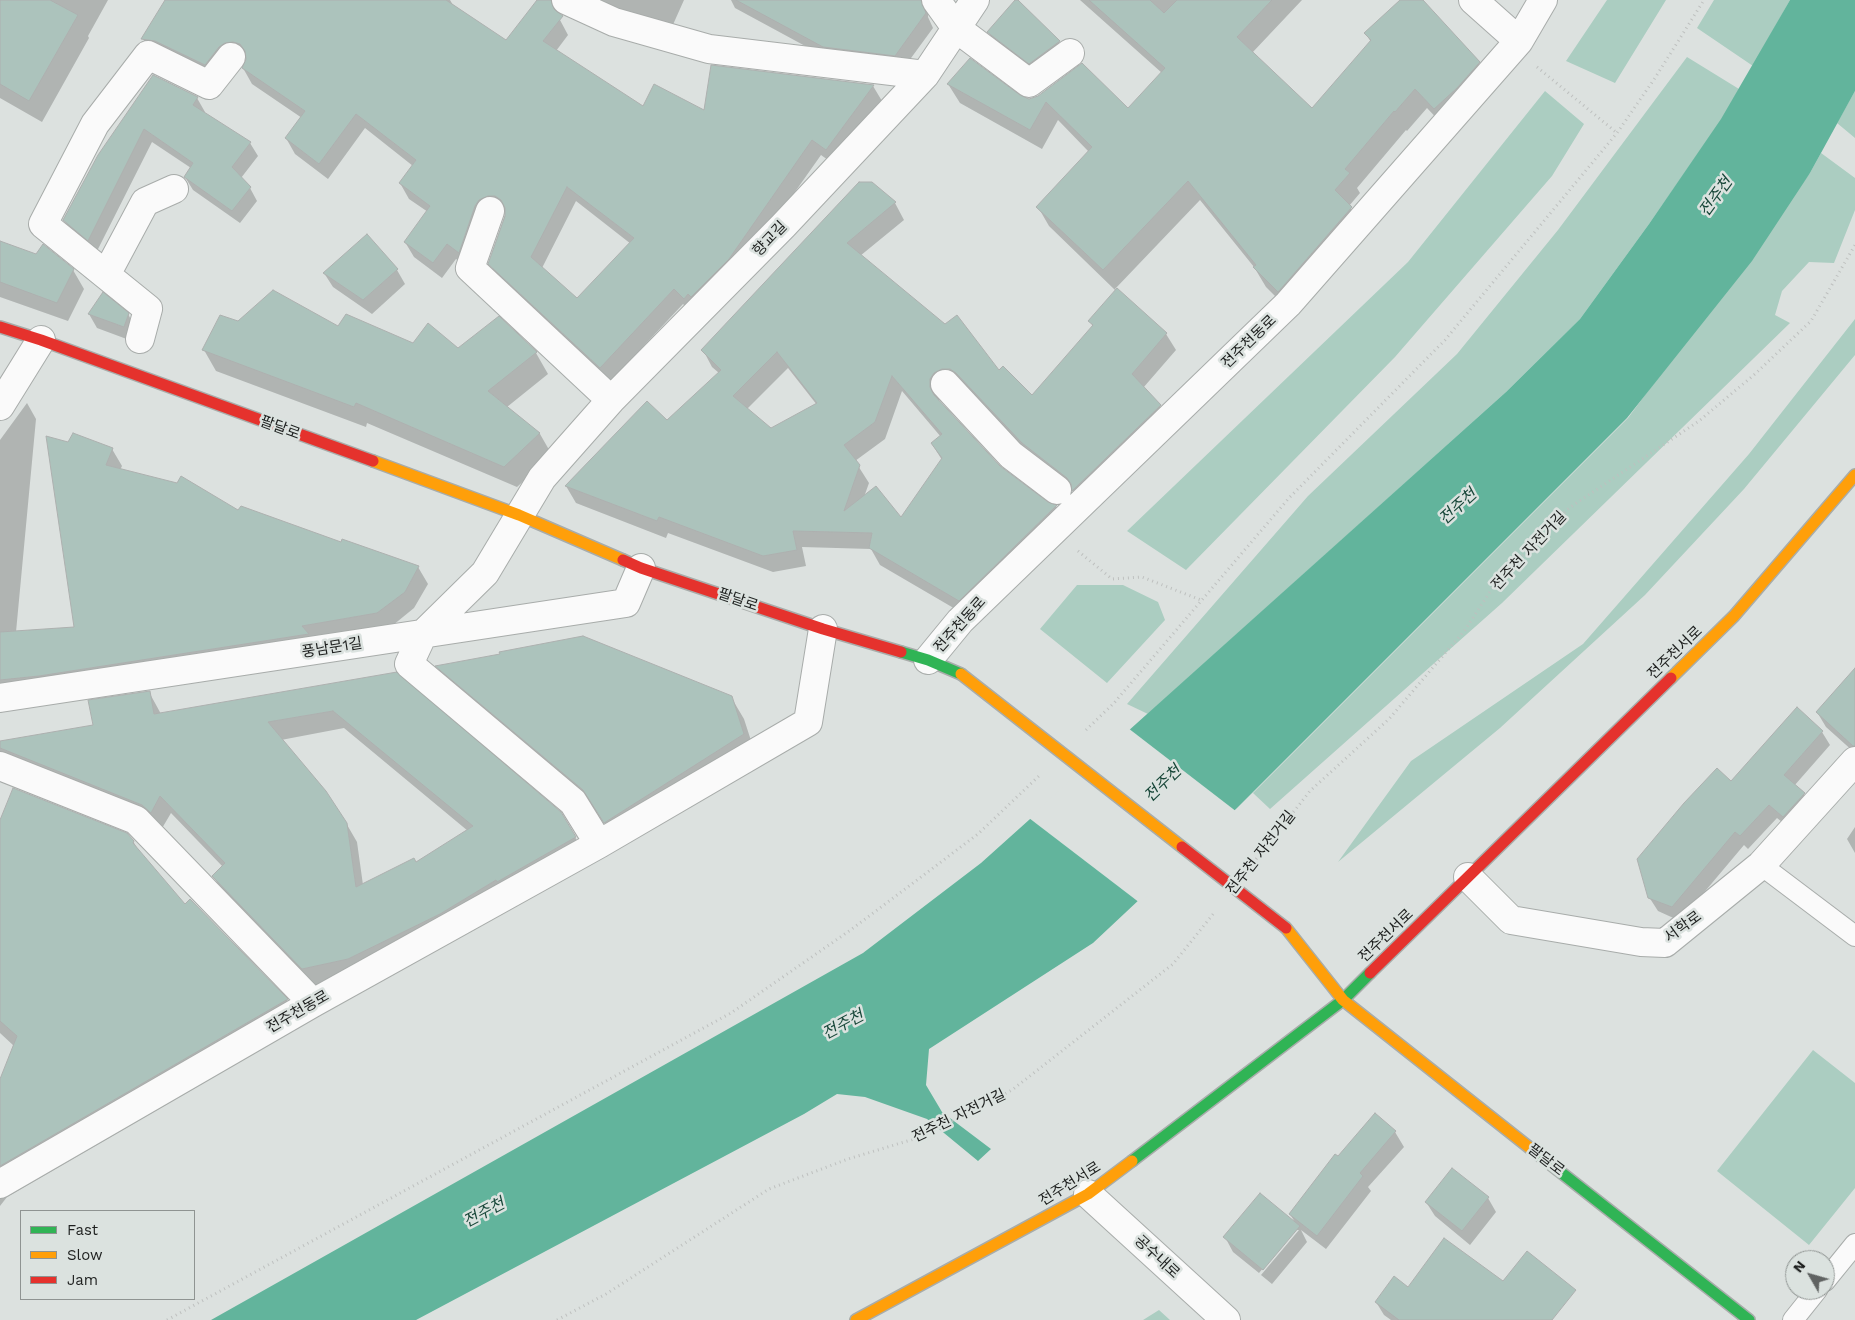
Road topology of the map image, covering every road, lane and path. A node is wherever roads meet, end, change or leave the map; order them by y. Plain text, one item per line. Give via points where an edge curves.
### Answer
1 (566, 0) edge
2 (936, 0) edge
3 (975, 0) edge
4 (1473, 0) edge
5 (1543, 0) edge
6 (956, 28) junction
7 (1526, 52) junction
8 (1070, 53) dead end
9 (231, 58) dead end
10 (925, 75) junction
11 (1617, 133) dead end
12 (174, 190) dead end
13 (490, 211) dead end
14 (1855, 245) edge
15 (106, 275) junction
16 (0, 327) edge
17 (140, 339) dead end
18 (41, 340) junction
19 (945, 384) dead end
20 (611, 400) junction
21 (0, 406) edge
22 (1855, 475) edge
23 (1057, 490) dead end
24 (519, 515) junction
25 (1077, 551) dead end
26 (641, 568) junction
27 (1201, 600) dead end
28 (823, 629) junction
29 (423, 634) junction
30 (928, 660) junction
31 (0, 698) edge
32 (1855, 762) edge
33 (0, 766) edge
34 (600, 844) junction
35 (1761, 865) junction
36 (1250, 866) dead end
37 (1468, 877) junction
38 (1215, 911) dead end
39 (1855, 936) edge
40 (1343, 1000) junction
41 (313, 1003) junction
42 (0, 1184) edge
43 (1088, 1194) junction
44 (1855, 1244) edge
45 (1835, 1269) edge
46 (1809, 1300) edge
47 (558, 1320) edge
48 (856, 1320) edge
49 (1226, 1320) edge
50 (1749, 1320) edge
51 (1793, 1320) edge

1 - 10 street via 614,22 709,49
2 - 6 street
3 - 6 street, 향교길
4 - 7 street
5 - 7 street, 전주천동로
6 - 8 street via 1029,83
6 - 10 street, 향교길
7 - 11 path
7 - 30 street, 전주천동로 via 1288,304 960,621
9 - 15 street via 209,85 148,55 95,124 43,224
10 - 20 street, 향교길 via 783,226
12 - 15 street via 145,202
13 - 20 street via 470,268
14 - 36 path, 전주천 자전거길 via 1811,321 1699,421 1569,508 1495,584 1465,630 1389,719 1310,791
15 - 17 street via 148,308
16 - 18 street, 팔달로
18 - 21 street
18 - 24 street, 팔달로
19 - 23 street via 1011,455
20 - 24 street, 향교길 via 542,478
22 - 37 street, 전주천서로 via 1734,616
24 - 26 street, 팔달로
24 - 29 street via 485,573
25 - 27 path via 1112,578 1142,577
26 - 28 street, 팔달로
26 - 29 street, 풍남문1길 via 626,603
28 - 30 street, 팔달로
28 - 34 street, 전주천동로 via 808,722
29 - 31 street, 풍남문1길
29 - 34 street via 409,664 573,802
30 - 40 street, 팔달로, bridge via 961,674 1286,928
32 - 35 street, 서학로
33 - 41 street via 136,820
34 - 41 street, 전주천동로
35 - 37 street, 서학로 via 1665,943 1641,942 1511,920
35 - 39 lane
37 - 40 street, 전주천서로
38 - 47 path, 전주천 자전거길 via 1173,964 1012,1090 924,1136 848,1159 769,1189 606,1294
40 - 43 street, 전주천서로
40 - 50 street, 팔달로
41 - 42 street, 전주천동로
43 - 48 street, 전주천서로
43 - 49 street, 공수내로
44 - 45 lane
46 - 51 lane

